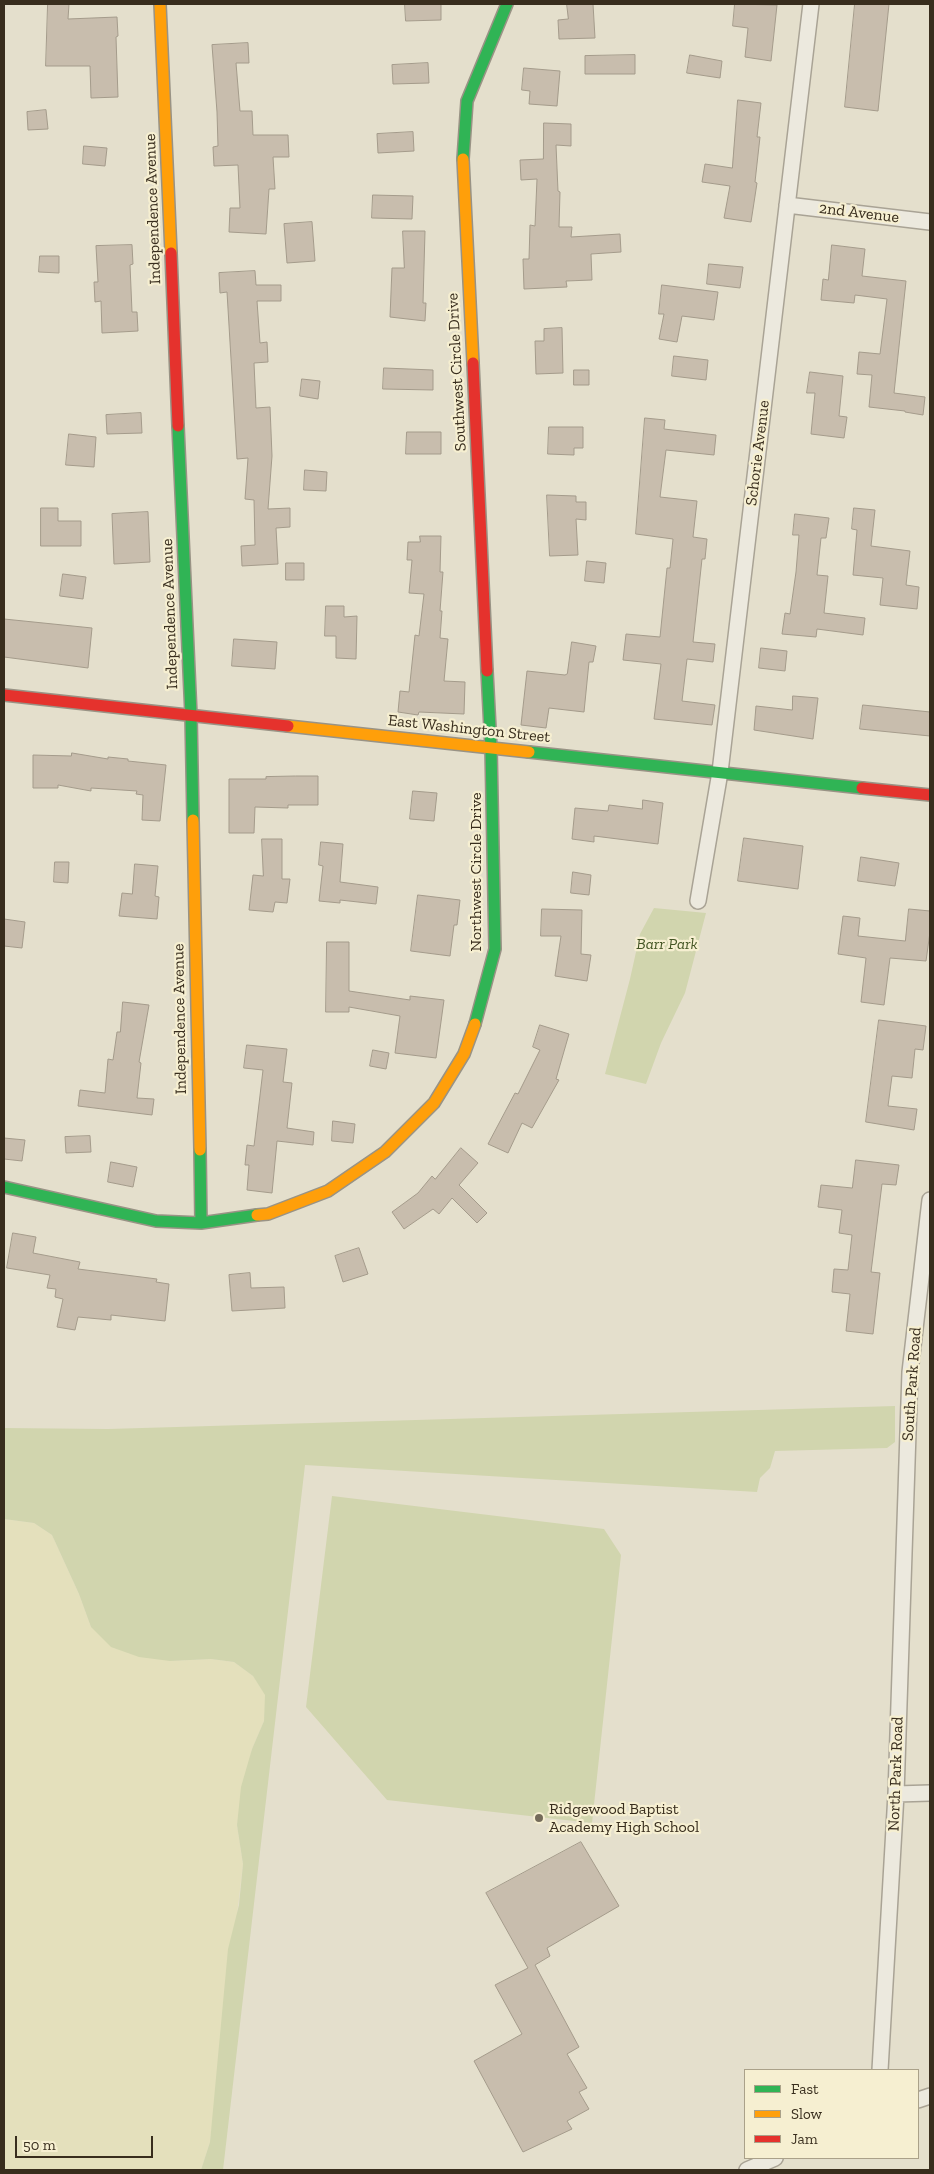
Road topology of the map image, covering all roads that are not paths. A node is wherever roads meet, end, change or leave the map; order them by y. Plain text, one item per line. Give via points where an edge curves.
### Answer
1 (160, 4) edge
2 (507, 4) edge
3 (811, 4) edge
4 (787, 205) junction
5 (930, 222) edge
6 (4, 695) edge
7 (191, 715) junction
8 (491, 748) junction
9 (720, 772) junction
10 (930, 795) edge
11 (698, 902) dead end
12 (4, 1187) edge
13 (930, 1200) edge
14 (200, 1224) junction
15 (906, 1478) joint
16 (930, 1793) edge
17 (896, 1794) junction
18 (880, 2069) edge
19 (773, 2159) edge
20 (747, 2170) edge

1 - 7 street, Independence Avenue
2 - 8 street, Southwest Circle Drive via 467,101 463,164
3 - 4 street, Schorie Avenue
4 - 5 street, 2nd Avenue
4 - 9 street, Schorie Avenue
6 - 7 street, East Washington Street
7 - 8 street, East Washington Street
7 - 14 street, Independence Avenue
8 - 9 street, East Washington Street
8 - 14 street, Northwest Circle Drive via 495,949 481,1007 464,1054 434,1103 385,1152 328,1191 268,1214
9 - 10 street, East Washington Street
9 - 11 street, Schorie Avenue
12 - 14 street, Northwest Circle Drive via 156,1221
13 - 15 street, South Park Road via 910,1372
15 - 17 street, North Park Road
16 - 17 street
17 - 18 street, North Park Road
19 - 20 street

